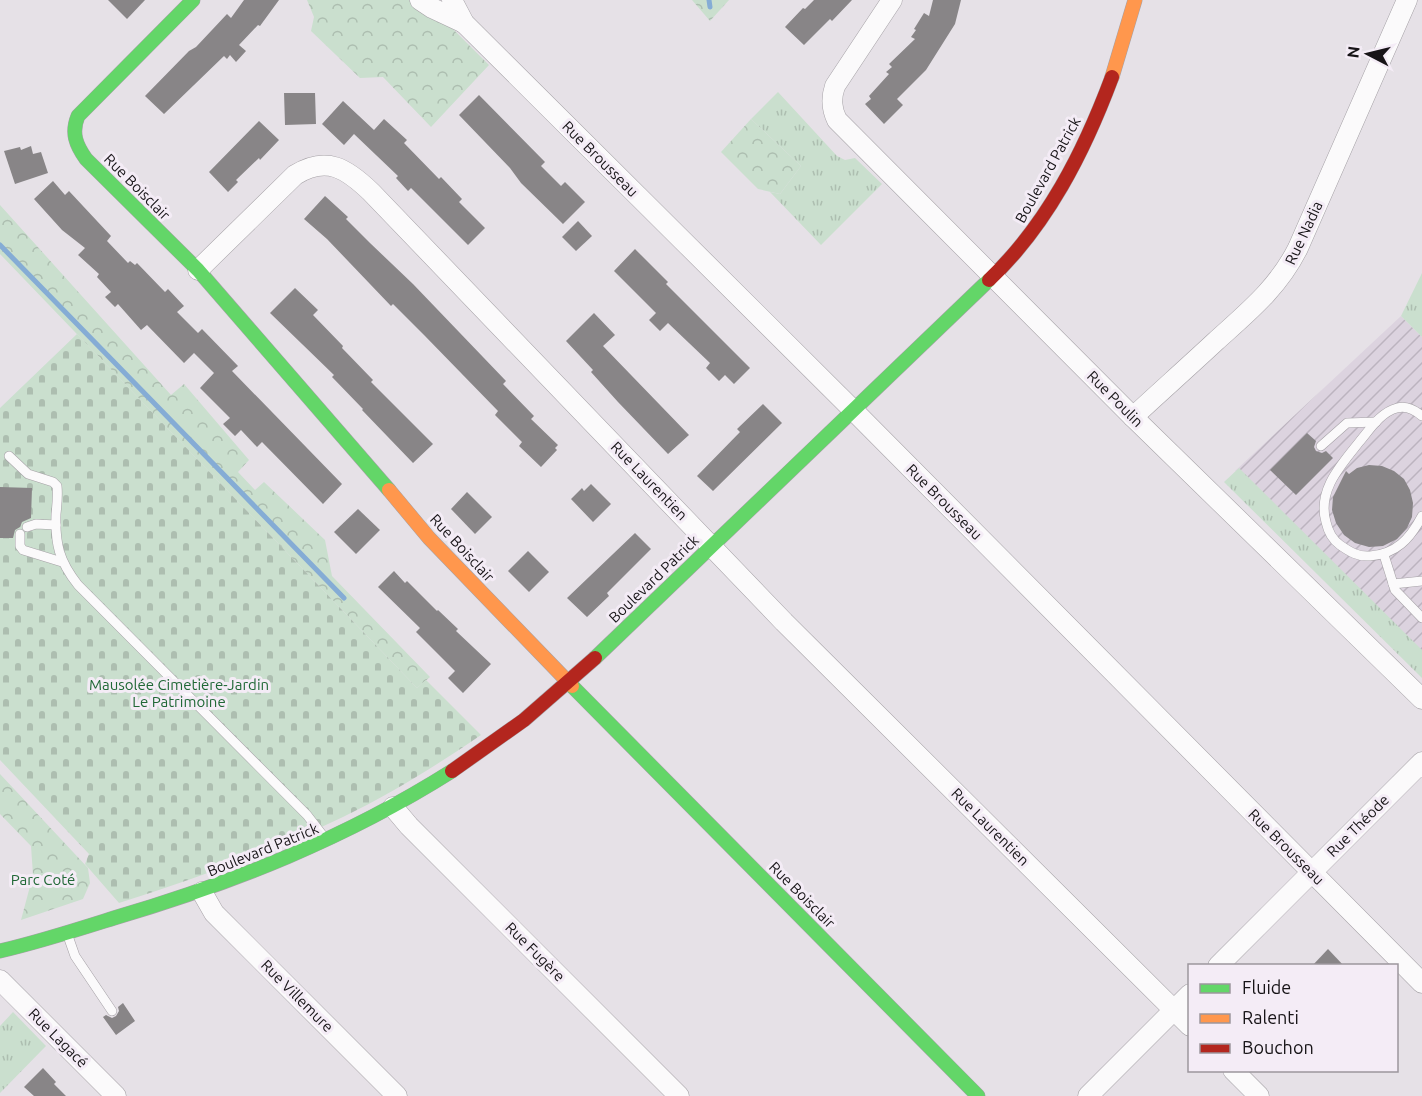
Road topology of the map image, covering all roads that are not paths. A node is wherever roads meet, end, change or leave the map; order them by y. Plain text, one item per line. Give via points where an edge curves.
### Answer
1 (194, 0) edge
2 (420, 0) edge
3 (452, 0) edge
4 (892, 0) edge
5 (1135, 0) edge
6 (1409, 0) edge
7 (1422, 5) edge
8 (464, 23) junction
9 (198, 270) junction
10 (992, 277) junction
11 (1422, 401) edge
12 (1413, 410) junction
13 (854, 411) junction
14 (1422, 416) edge
15 (1133, 417) junction
16 (1376, 422) junction
17 (1321, 446) dead end
18 (9, 456) dead end
19 (1422, 516) edge
20 (56, 525) junction
21 (27, 527) dead end
22 (1419, 527) edge
23 (20, 534) dead end
24 (711, 547) junction
25 (1384, 555) junction
26 (62, 562) junction
27 (1422, 581) edge
28 (1393, 584) junction
29 (1422, 618) edge
30 (569, 682) junction
31 (1422, 699) edge
32 (1422, 762) edge
33 (393, 807) junction
34 (327, 842) junction
35 (1311, 872) junction
36 (202, 892) junction
37 (66, 933) junction
38 (0, 951) edge
39 (1220, 964) edge
40 (0, 980) edge
41 (1422, 983) edge
42 (1188, 996) edge
43 (1174, 1010) junction
44 (112, 1011) dead end
45 (1188, 1024) edge
46 (1234, 1072) edge
47 (116, 1096) edge
48 (397, 1096) edge
49 (679, 1096) edge
50 (978, 1096) edge
51 (1088, 1096) edge
52 (1259, 1096) edge

1 - 9 street, Rue Boisclair via 78,116 74,135 86,159
2 - 8 street, Rue Brousseau
3 - 8 street, Rue Brousseau
4 - 10 street, Rue Poulin via 835,86 832,106 837,120
5 - 10 street, Boulevard Patrick via 1107,90 1077,158 1036,228
6 - 7 street
6 - 15 street, Rue Nadia via 1284,273 1244,316
8 - 13 street, Rue Brousseau
9 - 24 street, Rue Laurentien via 295,175 323,164 345,171 372,192
9 - 30 street, Rue Boisclair via 429,538
10 - 13 street, Boulevard Patrick
10 - 15 street, Rue Poulin
11 - 12 lane
12 - 14 lane
12 - 16 lane via 1392,409
13 - 24 street, Boulevard Patrick
13 - 35 street, Rue Brousseau
15 - 31 street, Rue Poulin
16 - 17 lane via 1347,423
16 - 25 lane via 1326,490 1323,512 1335,541 1351,553
18 - 20 lane via 21,469 57,486
19 - 22 lane
20 - 21 lane
20 - 26 lane
22 - 25 lane
23 - 26 lane via 23,550
24 - 30 street, Boulevard Patrick
24 - 43 street, Rue Laurentien
25 - 28 lane
26 - 34 lane via 78,585 307,815
27 - 28 lane
28 - 29 lane via 1400,597
30 - 33 street, Boulevard Patrick via 497,741
30 - 50 street, Rue Boisclair
32 - 35 street, Rue Théode
33 - 34 street, Boulevard Patrick
33 - 49 street, Rue Fugère
34 - 36 street, Boulevard Patrick
35 - 39 street, Rue Théode
35 - 41 street, Rue Brousseau
36 - 37 street, Boulevard Patrick
36 - 48 street, Rue Villemure via 214,913
37 - 38 street, Boulevard Patrick
37 - 44 lane via 75,956
40 - 47 street, Rue Lagacé
42 - 43 street
43 - 45 street, Rue Laurentien
43 - 51 street
46 - 52 street

